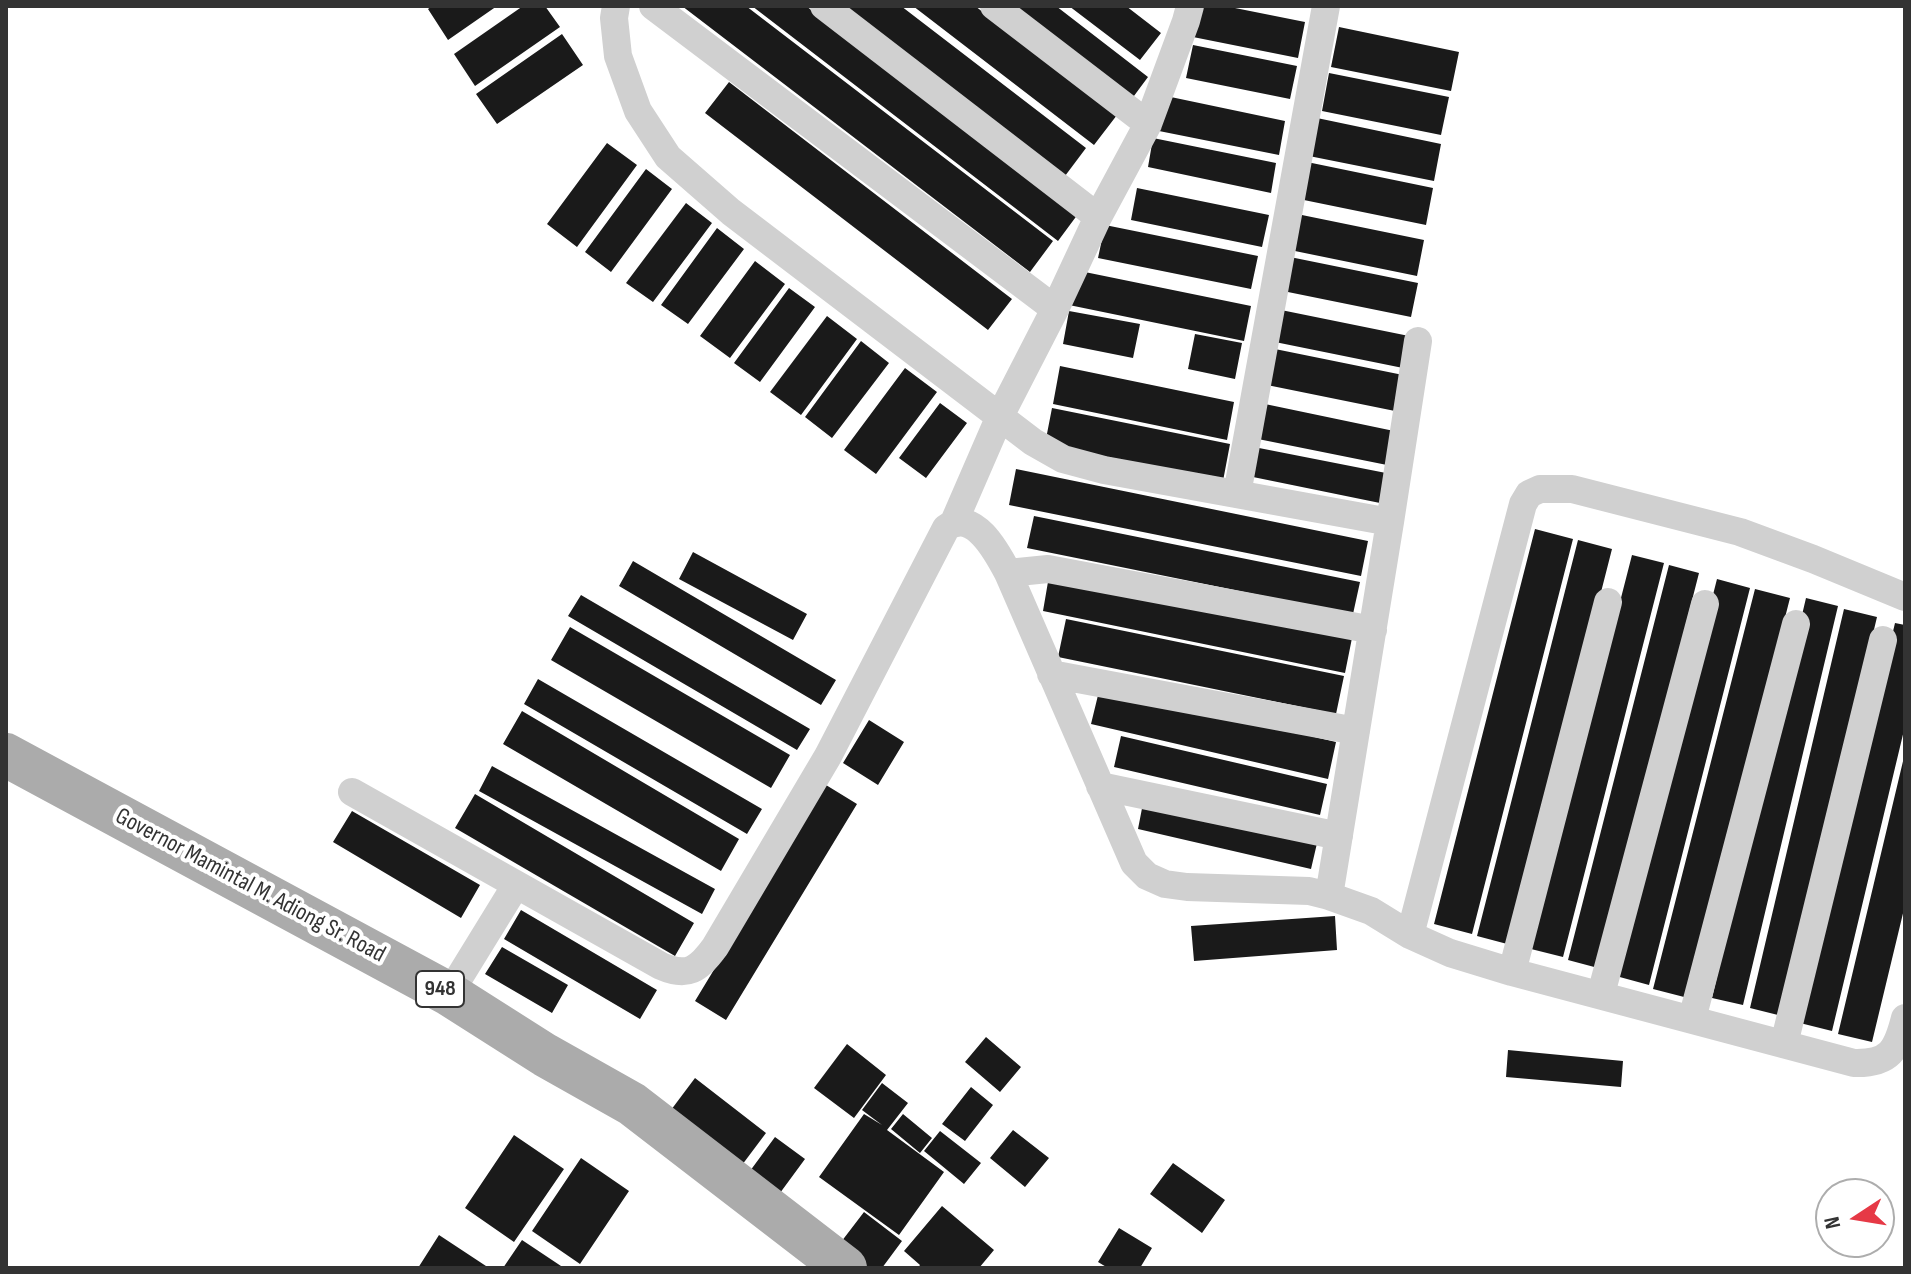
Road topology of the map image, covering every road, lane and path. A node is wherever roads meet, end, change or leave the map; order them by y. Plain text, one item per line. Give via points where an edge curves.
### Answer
1 (616, 6) edge
2 (653, 6) edge
3 (824, 6) edge
4 (994, 6) edge
5 (1326, 6) edge
6 (1181, 11) edge
7 (1148, 124) junction
8 (1098, 217) junction
9 (1055, 309) junction
10 (1418, 341) dead end
11 (1000, 416) junction
12 (1237, 494) junction
13 (954, 522) junction
14 (1390, 522) junction
15 (1008, 573) junction
16 (1905, 597) edge
17 (1608, 602) dead end
18 (1705, 604) dead end
19 (1796, 624) dead end
20 (1373, 630) junction
21 (1883, 640) dead end
22 (1051, 674) junction
23 (1356, 731) junction
24 (6, 755) edge
25 (1100, 786) junction
26 (352, 792) dead end
27 (1339, 836) junction
28 (516, 885) junction
29 (1329, 896) junction
30 (1410, 935) junction
31 (1512, 972) junction
32 (449, 994) junction
33 (1601, 994) junction
34 (1905, 1018) edge
35 (1692, 1019) junction
36 (1784, 1044) junction
37 (845, 1268) edge

1 - 11 street via 618,56 638,111 668,157 731,212
2 - 9 street
3 - 8 street
4 - 7 street
5 - 12 street
6 - 7 street
7 - 8 street
8 - 9 street
9 - 11 street
10 - 14 street
11 - 12 street via 1063,459
11 - 13 street
12 - 14 street
13 - 15 street via 982,534
13 - 28 street via 937,543 828,756 705,960 694,969 672,971
14 - 20 street
15 - 20 street via 1048,569
15 - 22 street
16 - 30 street via 1740,532 1572,489 1553,487 1529,494
17 - 31 street
18 - 33 street
19 - 35 street
20 - 23 street
21 - 36 street
22 - 23 street
22 - 25 street
23 - 27 street
24 - 32 main road, Governor Mamintal M. Adiong Sr. Road / 948
25 - 27 street
25 - 29 street via 1134,863 1147,876 1187,887
26 - 28 street
27 - 29 street
28 - 32 street
29 - 30 street via 1371,911
30 - 31 street
31 - 33 street
32 - 37 main road, Governor Mamintal M. Adiong Sr. Road / 948 via 632,1104
33 - 35 street
34 - 36 street via 1893,1052 1868,1064
35 - 36 street

